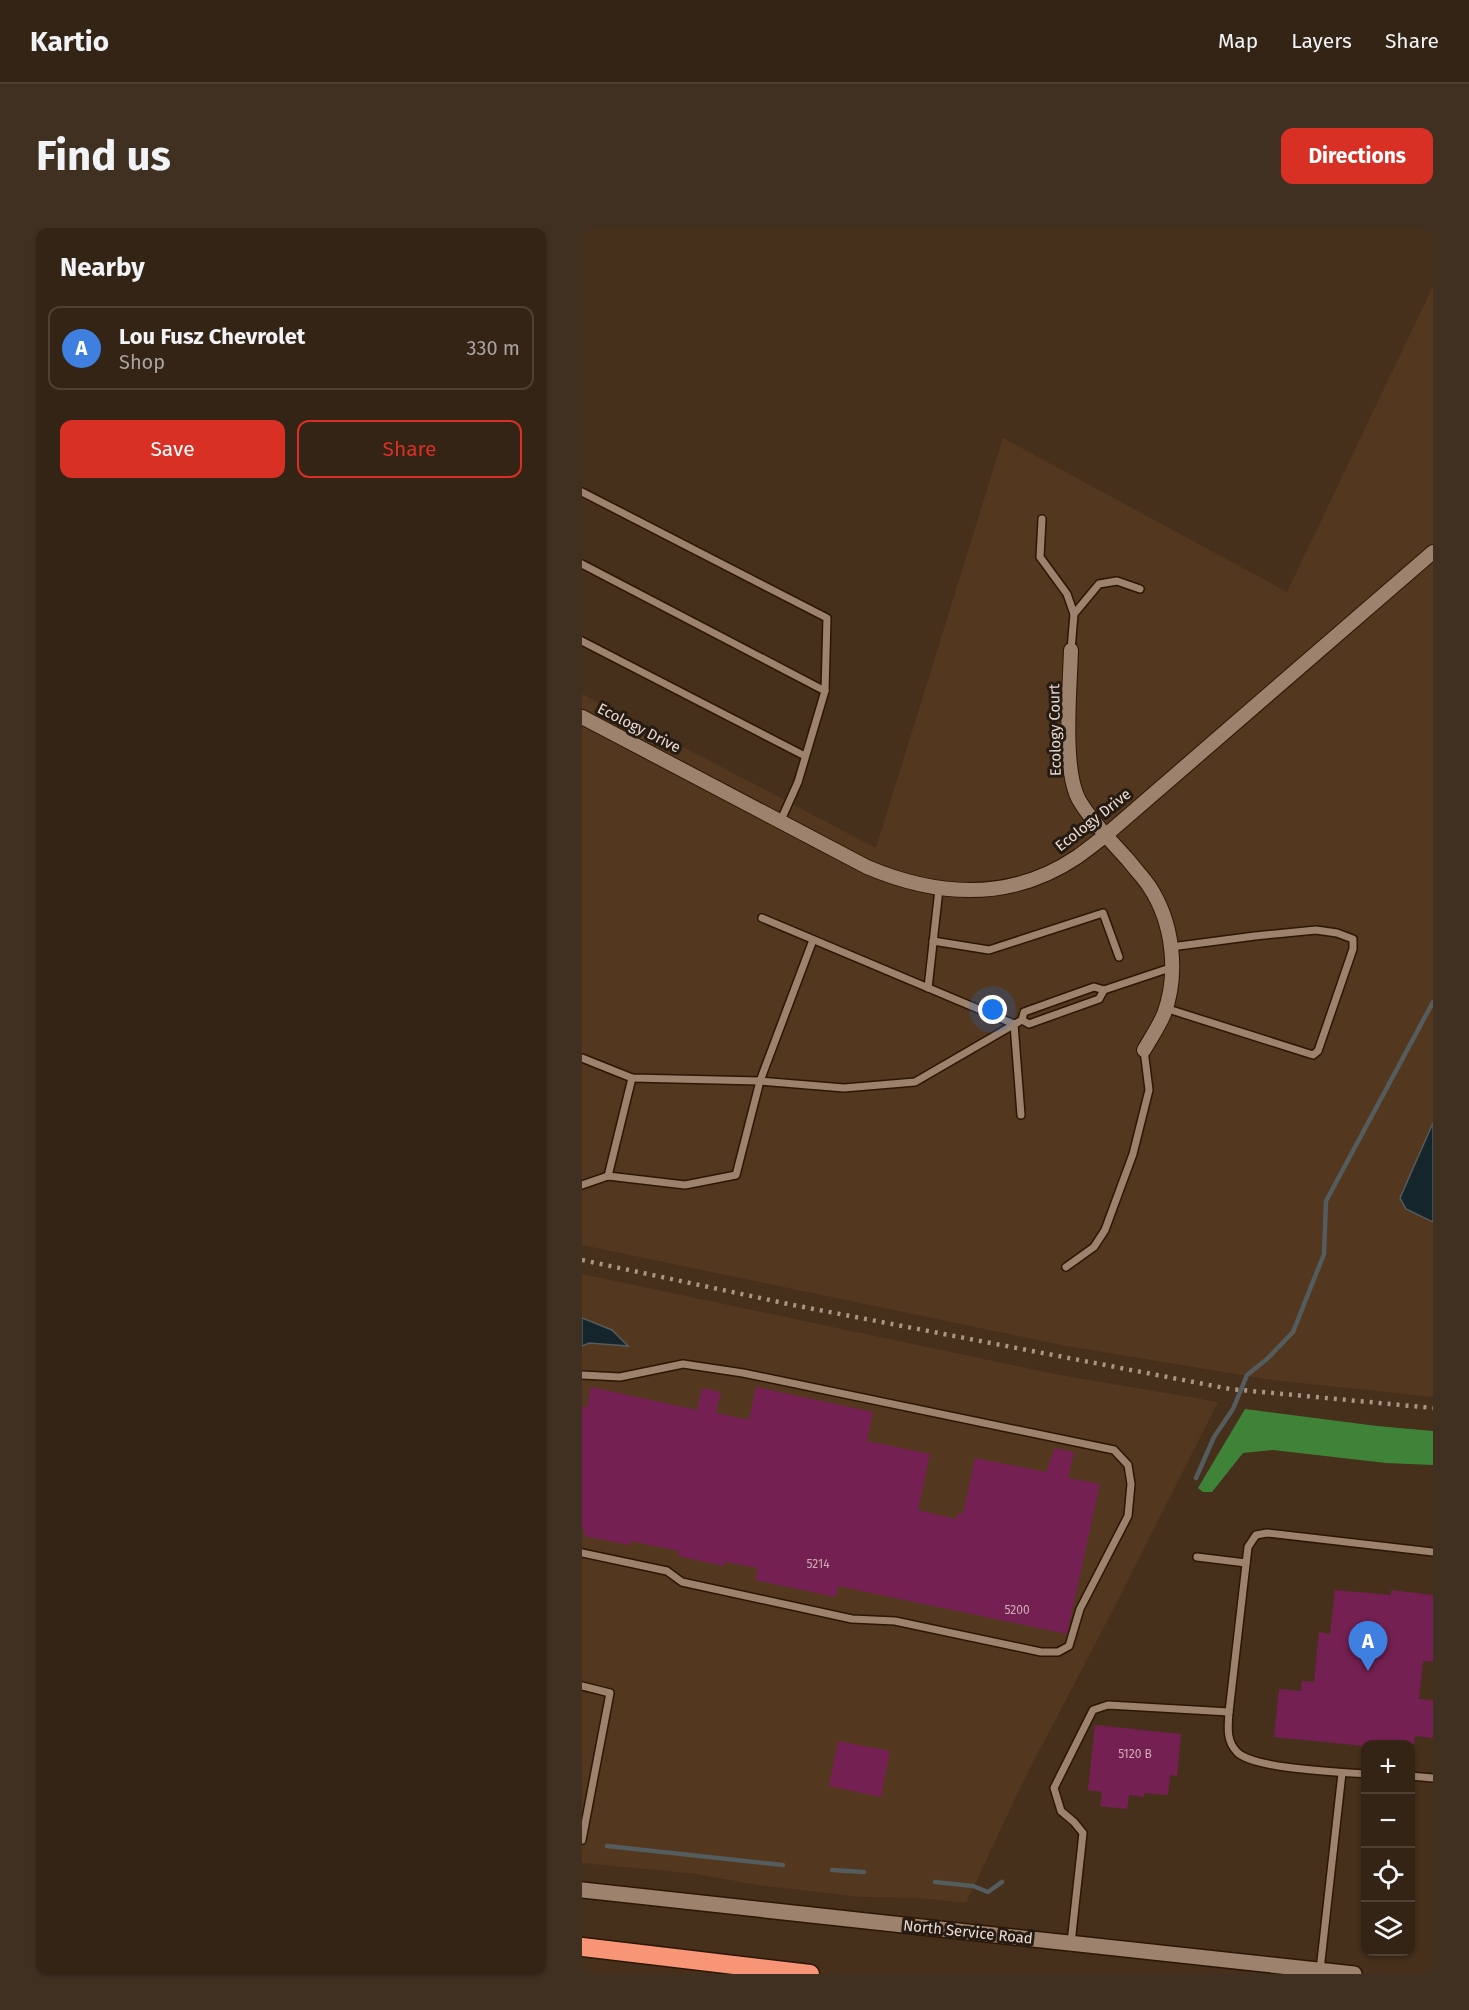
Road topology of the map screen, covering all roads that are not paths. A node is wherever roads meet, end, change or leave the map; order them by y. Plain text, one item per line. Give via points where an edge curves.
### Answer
1 (582, 492) edge
2 (1042, 519) dead end
3 (1433, 552) edge
4 (582, 564) edge
5 (1140, 589) dead end
6 (1074, 614) junction
7 (582, 641) edge
8 (1071, 650) joint
9 (825, 691) junction
10 (582, 717) edge
11 (805, 756) junction
12 (781, 820) junction
13 (1106, 835) junction
14 (939, 889) junction
15 (762, 918) dead end
16 (813, 940) junction
17 (933, 941) junction
18 (1171, 947) junction
19 (1119, 957) dead end
20 (1173, 967) junction
21 (928, 988) junction
22 (1104, 990) junction
23 (1165, 1008) junction
24 (1022, 1020) junction
25 (1014, 1024) junction
26 (1144, 1050) joint
27 (582, 1058) edge
28 (632, 1078) junction
29 (760, 1081) junction
30 (1021, 1115) dead end
31 (608, 1176) junction
32 (582, 1185) edge
33 (1066, 1267) dead end
34 (582, 1375) edge
35 (1433, 1552) edge
36 (582, 1553) edge
37 (1197, 1557) dead end
38 (1246, 1563) junction
39 (582, 1686) edge
40 (1229, 1712) junction
41 (1342, 1773) junction
42 (1361, 1774) edge
43 (1415, 1776) edge
44 (1433, 1778) edge
45 (582, 1840) edge
46 (582, 1890) edge
47 (1071, 1943) junction
48 (582, 1947) edge
49 (1320, 1970) junction
50 (810, 1974) edge
51 (1354, 1974) edge

1 - 9 lane via 827,618
2 - 6 lane via 1040,557 1067,594
3 - 13 street, Ecology Drive
4 - 9 lane
5 - 6 lane via 1117,581 1099,584
6 - 8 lane
7 - 11 lane
8 - 13 street, Ecology Court via 1072,781 1080,801
9 - 11 lane
10 - 12 street, Ecology Drive
11 - 12 lane
12 - 14 street, Ecology Drive via 875,870
13 - 14 street, Ecology Drive via 1076,858 1026,882 969,891
13 - 18 street, Ecology Court via 1149,886 1164,916
14 - 17 lane
15 - 16 lane
16 - 21 lane
16 - 29 lane
17 - 19 lane via 988,950 1103,913
17 - 21 lane
18 - 20 street, Ecology Court
18 - 23 lane via 1316,930 1353,939 1318,1052 1313,1055
20 - 22 lane
20 - 23 street, Ecology Court
21 - 25 lane
22 - 24 lane via 1099,999 1029,1024
22 - 24 lane via 1094,987 1024,1012
23 - 26 street, Ecology Court
24 - 25 lane
25 - 29 lane via 915,1082 844,1088
25 - 30 lane
26 - 33 lane via 1149,1090 1129,1165 1105,1230 1094,1247
27 - 28 lane
28 - 29 lane
28 - 31 lane
29 - 31 lane via 736,1175 685,1185
31 - 32 lane
34 - 36 lane via 620,1377 683,1364 743,1372 1114,1450 1128,1464 1131,1484 1128,1516 1080,1609 1069,1646 1058,1652 1041,1652 895,1621 852,1619 682,1582 667,1571
35 - 38 lane via 1267,1533 1256,1535 1248,1547
37 - 38 lane
38 - 40 lane
39 - 45 lane via 610,1693
40 - 41 lane via 1229,1742 1238,1754 1257,1763
40 - 47 lane via 1108,1705 1093,1710 1054,1788 1061,1811 1083,1833
41 - 42 lane
41 - 49 lane
43 - 44 lane
46 - 47 street, North Service Road
47 - 49 street, North Service Road
48 - 50 highway
49 - 51 street, North Service Road

